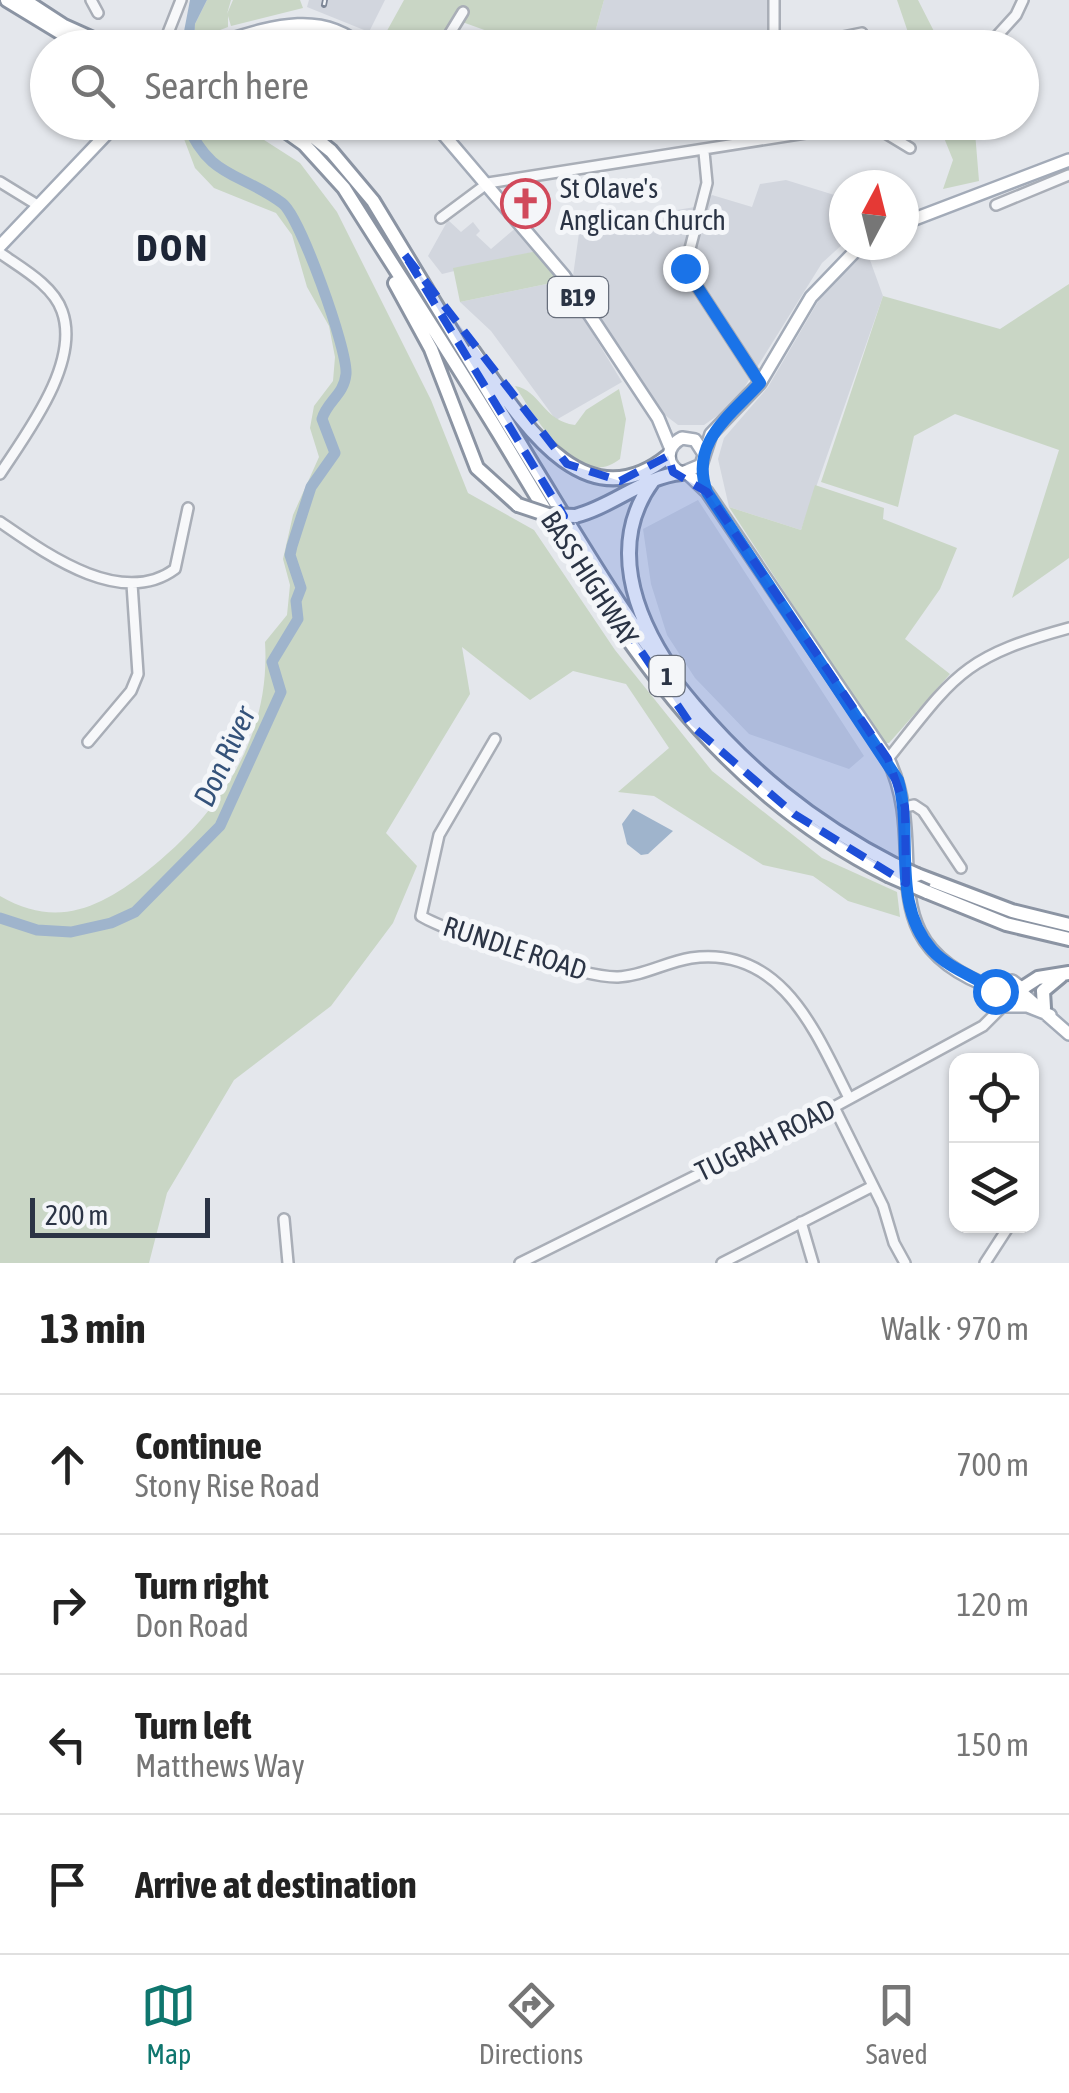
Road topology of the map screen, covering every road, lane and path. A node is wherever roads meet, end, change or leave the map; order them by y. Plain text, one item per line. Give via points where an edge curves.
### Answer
1 (6, 0) edge
2 (24, 0) edge
3 (91, 0) edge
4 (181, 0) edge
5 (774, 0) edge
6 (1023, 0) edge
7 (463, 12) dead end
8 (98, 13) dead end
9 (56, 30) edge
10 (73, 30) edge
11 (169, 30) edge
12 (275, 30) edge
13 (339, 30) edge
14 (452, 30) edge
15 (774, 30) edge
16 (1002, 30) edge
17 (101, 140) edge
18 (296, 140) edge
19 (315, 140) edge
20 (449, 140) edge
21 (762, 140) edge
22 (894, 140) edge
23 (910, 148) dead end
24 (704, 152) junction
25 (1069, 160) edge
26 (1069, 175) edge
27 (0, 182) edge
28 (488, 184) junction
29 (350, 197) junction
30 (996, 205) dead end
31 (38, 206) junction
32 (919, 216) edge
33 (441, 218) dead end
34 (0, 250) edge
35 (405, 255) junction
36 (847, 260) edge
37 (760, 383) junction
38 (658, 418) junction
39 (722, 422) junction
40 (686, 438) junction
41 (669, 451) junction
42 (702, 460) junction
43 (684, 473) junction
44 (0, 474) edge
45 (653, 481) junction
46 (707, 492) junction
47 (188, 508) dead end
48 (0, 522) edge
49 (132, 584) junction
50 (1069, 628) edge
51 (496, 739) dead end
52 (88, 742) dead end
53 (742, 758) junction
54 (888, 759) junction
55 (905, 807) junction
56 (961, 868) dead end
57 (892, 870) junction
58 (1069, 924) edge
59 (1069, 939) edge
60 (1066, 974) edge
61 (996, 989) junction
62 (1020, 995) junction
63 (1002, 1006) junction
64 (1046, 1012) junction
65 (1069, 1034) edge
66 (849, 1098) junction
67 (834, 1107) junction
68 (873, 1186) junction
69 (284, 1219) dead end
70 (801, 1222) junction
71 (1004, 1233) edge
72 (288, 1263) edge
73 (520, 1263) edge
74 (722, 1263) edge
75 (813, 1263) edge
76 (905, 1263) edge
77 (985, 1263) edge

1 - 9 highway
2 - 10 highway
3 - 8 street
4 - 11 street
5 - 15 street
6 - 16 street
7 - 14 street
12 - 13 main road via 308,22
17 - 31 main road
18 - 29 highway, BASS HIGHWAY / 1
19 - 35 highway, BASS HIGHWAY / 1 via 373,201
20 - 28 main road, B19
21 - 24 street
22 - 23 street
24 - 28 street
24 - 37 street via 707,184 685,268
25 - 32 main road
26 - 30 street
27 - 31 street
28 - 33 street
28 - 38 main road, B19 via 564,276
29 - 45 highway, bridge via 422,329 477,468 518,505 548,515 575,516
29 - 57 highway, BASS HIGHWAY / 1 via 615,620 691,724 794,814
31 - 34 main road
34 - 44 street via 50,293 63,312 64,334 49,397
35 - 41 highway via 488,373 566,464 593,478 620,481 640,476
35 - 53 highway, BASS HIGHWAY / 1 via 643,644
36 - 37 main road via 812,297
37 - 39 main road
38 - 40 main road, B19
38 - 41 main road, B19
39 - 40 main road
39 - 42 main road
40 - 41 main road
40 - 42 main road, B19 via 700,444
41 - 43 main road, B19
42 - 43 main road
42 - 46 main road, B19
43 - 45 highway
43 - 46 main road, B19
45 - 53 highway via 630,527 638,606 659,651
46 - 54 main road, B19
47 - 49 street via 174,569 160,580
48 - 49 street via 69,567
49 - 52 street via 138,674
50 - 54 street via 966,666
51 - 66 street, RUNDLE ROAD via 440,835 421,916 597,975 631,976 694,957 757,968 802,1008
53 - 57 highway, BASS HIGHWAY / 1
54 - 55 main road, B19
55 - 56 street via 923,811
55 - 61 main road, B19 via 907,895 920,932 944,962
57 - 58 highway, BASS HIGHWAY / 1, bridge
57 - 59 highway, BASS HIGHWAY / 1, bridge via 1006,924
60 - 62 highway via 1034,979
60 - 64 highway via 1043,991
61 - 62 main road, B19 via 1010,980
61 - 63 main road
62 - 63 main road
62 - 64 main road
63 - 66 street, TUGRAH ROAD via 983,1026
64 - 65 main road
66 - 67 street, TUGRAH ROAD
67 - 68 street
67 - 73 street, TUGRAH ROAD
68 - 70 street
68 - 76 street
69 - 72 street
70 - 74 street
70 - 75 street
71 - 77 street

